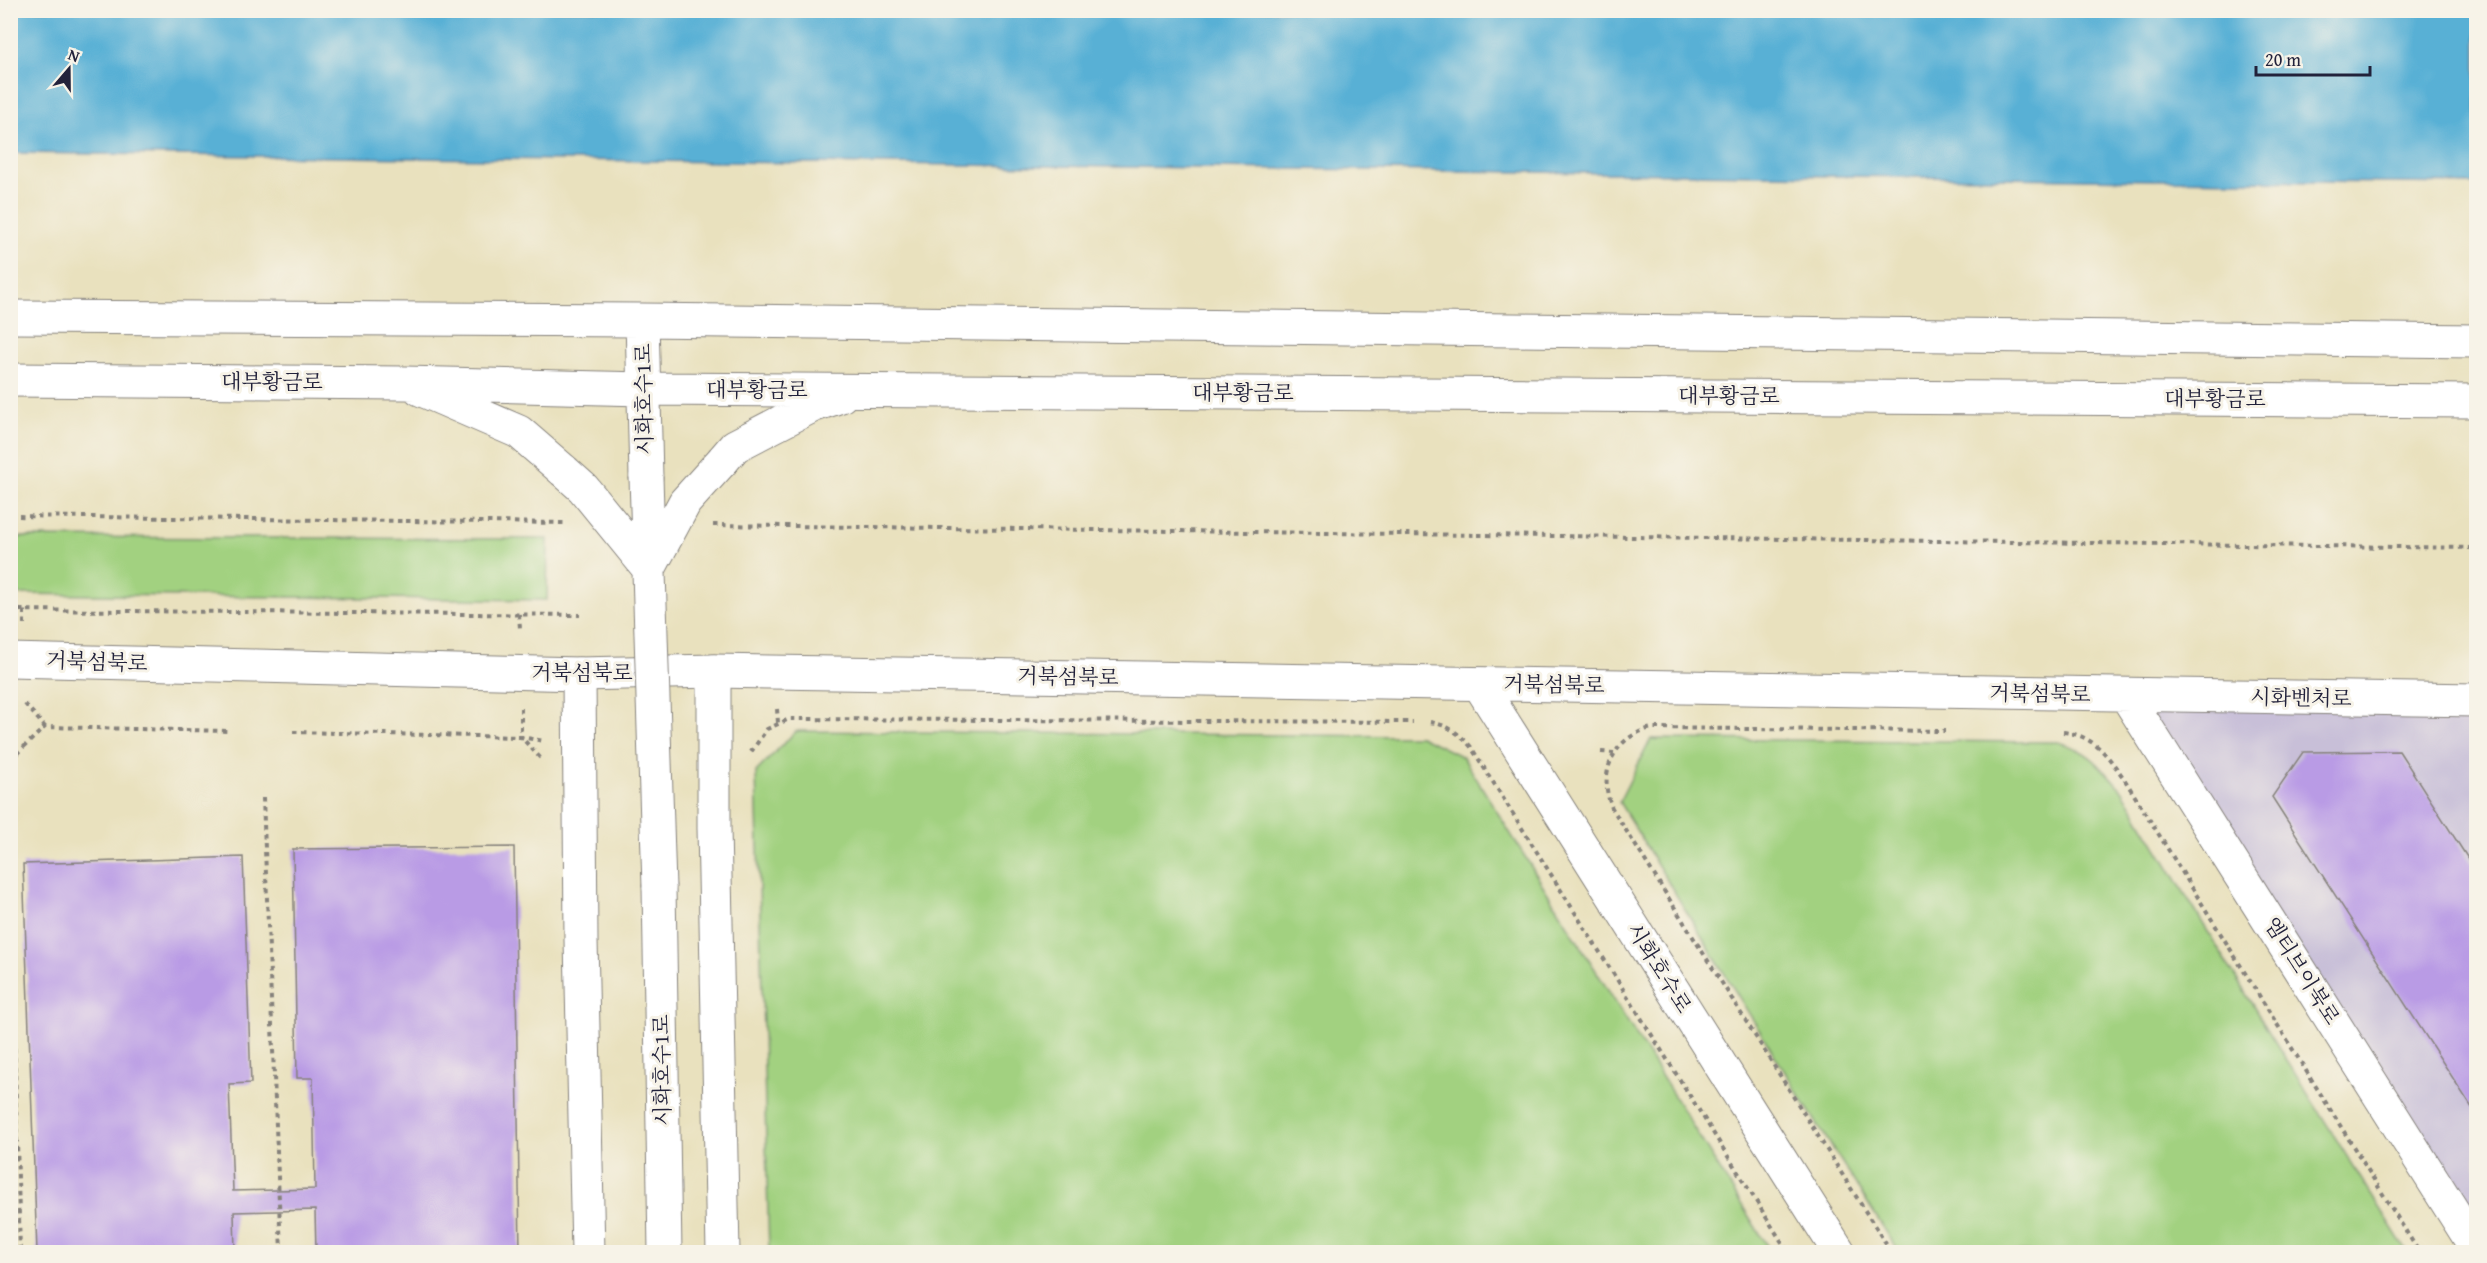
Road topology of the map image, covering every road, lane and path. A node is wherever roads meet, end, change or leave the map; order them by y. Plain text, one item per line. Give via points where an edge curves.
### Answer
1 (10, 317) edge
2 (642, 320) junction
3 (2476, 341) edge
4 (10, 380) edge
5 (405, 382) junction
6 (643, 389) junction
7 (859, 390) junction
8 (2476, 401) edge
9 (10, 516) edge
10 (573, 523) dead end
11 (705, 525) dead end
12 (2476, 548) edge
13 (649, 569) junction
14 (10, 609) edge
15 (24, 610) junction
16 (519, 614) junction
17 (580, 615) dead end
18 (24, 624) dead end
19 (520, 629) dead end
20 (10, 660) edge
21 (714, 670) junction
22 (579, 674) junction
23 (1479, 684) junction
24 (2126, 695) junction
25 (2476, 700) edge
26 (25, 704) dead end
27 (777, 705) dead end
28 (521, 706) dead end
29 (778, 723) junction
30 (45, 727) junction
31 (1948, 730) dead end
32 (228, 731) dead end
33 (2054, 731) dead end
34 (293, 732) dead end
35 (521, 737) junction
36 (1601, 752) dead end
37 (1614, 753) junction
38 (749, 754) dead end
39 (10, 760) edge
40 (545, 763) dead end
41 (2127, 783) junction
42 (2133, 783) dead end
43 (263, 798) dead end
44 (10, 886) edge
45 (2476, 1248) edge
46 (20, 1252) edge
47 (280, 1252) edge
48 (588, 1252) edge
49 (665, 1252) edge
50 (723, 1252) edge
51 (1788, 1252) edge
52 (1839, 1252) edge
53 (1891, 1252) edge
54 (2419, 1252) edge

1 - 2 main road
2 - 3 main road
2 - 6 main road, 시화호수1로
4 - 5 main road, 대부황금로
5 - 6 main road, 대부황금로
5 - 13 main road, bridge via 519,432 583,488
6 - 7 main road, 대부황금로
6 - 13 main road, 시화호수1로, bridge
7 - 8 main road, 대부황금로
7 - 13 main road, bridge via 812,406 735,446 685,502
9 - 10 path
11 - 12 path
13 - 49 main road, 시화호수1로, bridge
14 - 15 path
15 - 16 path
15 - 18 path
16 - 17 path
16 - 19 path
20 - 22 main road, 거북섬북로
21 - 22 main road, 거북섬북로
21 - 23 main road, 거북섬북로
21 - 50 main road
22 - 48 main road
23 - 24 main road, 거북섬북로
23 - 52 main road, 시화호수로
24 - 25 main road, 시화벤처로
24 - 45 main road, 엠티브이북로
26 - 30 path
27 - 29 path
28 - 35 path
29 - 38 path via 767,729
29 - 51 path via 801,718 1432,722 1459,732
30 - 32 path
30 - 39 path
31 - 37 path via 1652,728 1636,731
33 - 41 path via 2094,742
34 - 35 path
35 - 40 path
36 - 37 path
37 - 53 path via 1606,783 1611,808
41 - 42 path
41 - 54 path
43 - 47 path
44 - 46 path

